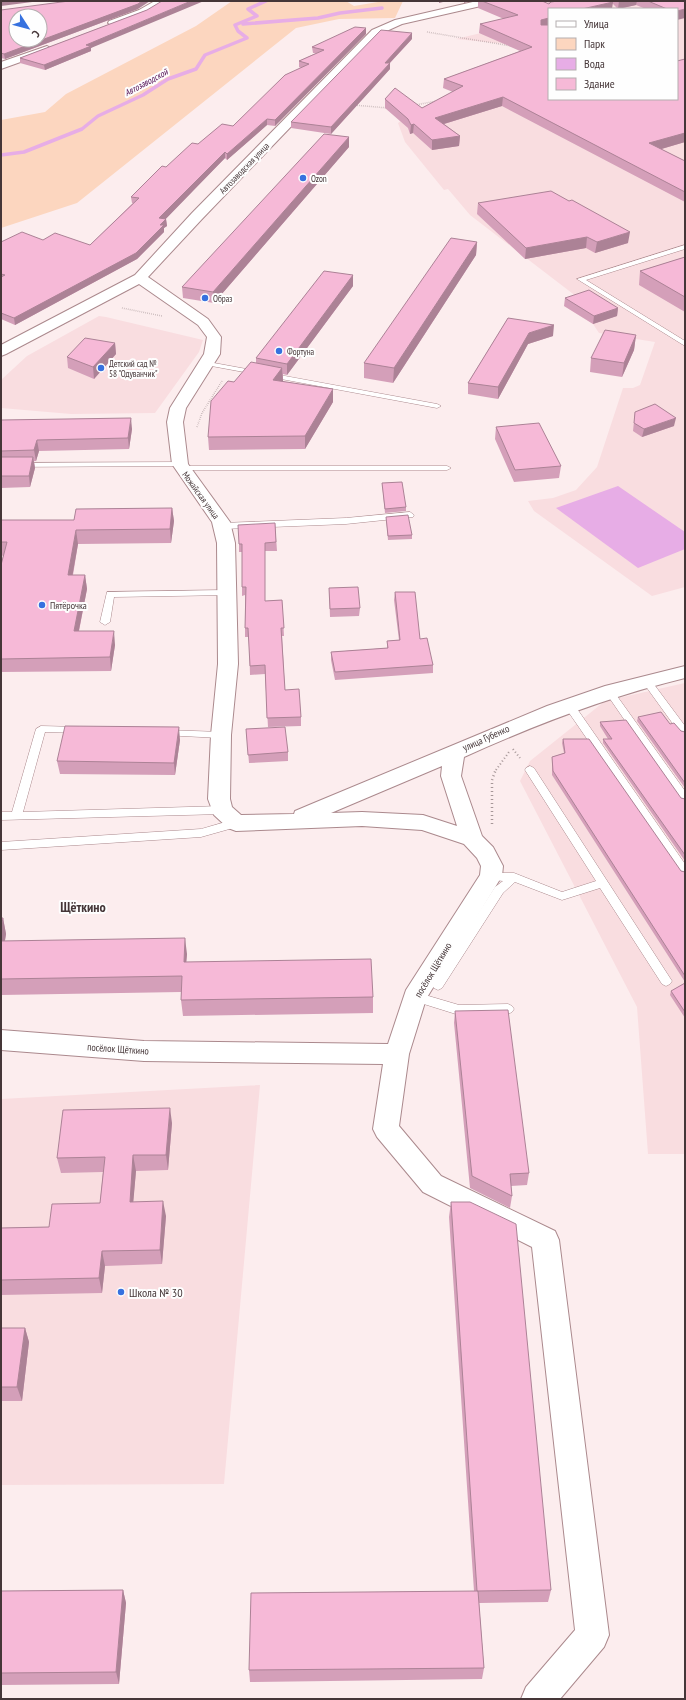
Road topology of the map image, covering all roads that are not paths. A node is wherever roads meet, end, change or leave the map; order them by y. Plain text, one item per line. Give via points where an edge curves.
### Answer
1 (157, 1) edge
2 (490, 1) edge
3 (425, 5) dead end
4 (439, 12) junction
5 (106, 26) edge
6 (53, 46) edge
7 (1, 66) edge
8 (685, 247) edge
9 (140, 278) junction
10 (685, 344) edge
11 (1, 350) edge
12 (206, 363) junction
13 (437, 406) dead end
14 (1, 465) edge
15 (186, 467) junction
16 (447, 468) dead end
17 (410, 515) edge
18 (222, 526) junction
19 (142, 587) dead end
20 (221, 591) junction
21 (105, 622) dead end
22 (685, 672) edge
23 (647, 680) junction
24 (609, 692) junction
25 (569, 705) junction
26 (87, 731) edge
27 (156, 733) edge
28 (685, 733) edge
29 (221, 735) junction
30 (454, 753) junction
31 (530, 770) road end
32 (685, 799) edge
33 (1, 816) edge
34 (16, 816) junction
35 (229, 816) junction
36 (292, 820) junction
37 (1, 846) edge
38 (478, 846) junction
39 (685, 872) edge
40 (491, 876) junction
41 (514, 877) junction
42 (603, 883) junction
43 (666, 981) dead end
44 (438, 985) dead end
45 (415, 997) junction
46 (508, 1009) edge
47 (1, 1040) edge
48 (397, 1054) junction
49 (538, 1699) edge

1 - 5 street via 159,3 143,12
2 - 4 street, Автозаводская улица
3 - 4 street
4 - 9 street, Автозаводская улица via 386,26 376,32
6 - 7 street
8 - 10 lane via 580,279
9 - 11 street, Автозаводская улица
9 - 12 street, Можайская улица via 203,322 214,337 212,354
12 - 13 lane
12 - 15 street, Можайская улица via 178,408 175,422
14 - 15 lane
15 - 16 lane
15 - 18 street, Можайская улица
17 - 18 lane via 346,521
18 - 20 street, Можайская улица via 226,543
19 - 20 lane
20 - 21 lane via 110,594
20 - 29 street, Можайская улица via 228,664
22 - 23 street, улица Губенко
23 - 24 street, улица Губенко
23 - 28 lane
24 - 25 street, улица Губенко
24 - 32 lane
25 - 30 street, улица Губенко
25 - 39 lane
26 - 34 lane via 41,729
27 - 29 lane
29 - 35 street, Можайская улица via 219,799
30 - 36 street, улица Губенко
30 - 38 street via 451,776
31 - 42 lane
33 - 34 lane
34 - 35 lane
35 - 36 street
35 - 37 lane via 201,834
36 - 38 street via 362,819 423,823
38 - 40 street via 492,866
40 - 41 lane
40 - 45 street, посёлок Щёткино
41 - 42 lane via 562,896
41 - 44 lane via 499,890
42 - 43 lane
45 - 46 lane via 459,1010
45 - 48 street, посёлок Щёткино
47 - 48 street, посёлок Щёткино via 144,1051
48 - 49 street via 386,1129 432,1184 545,1240 592,1634

